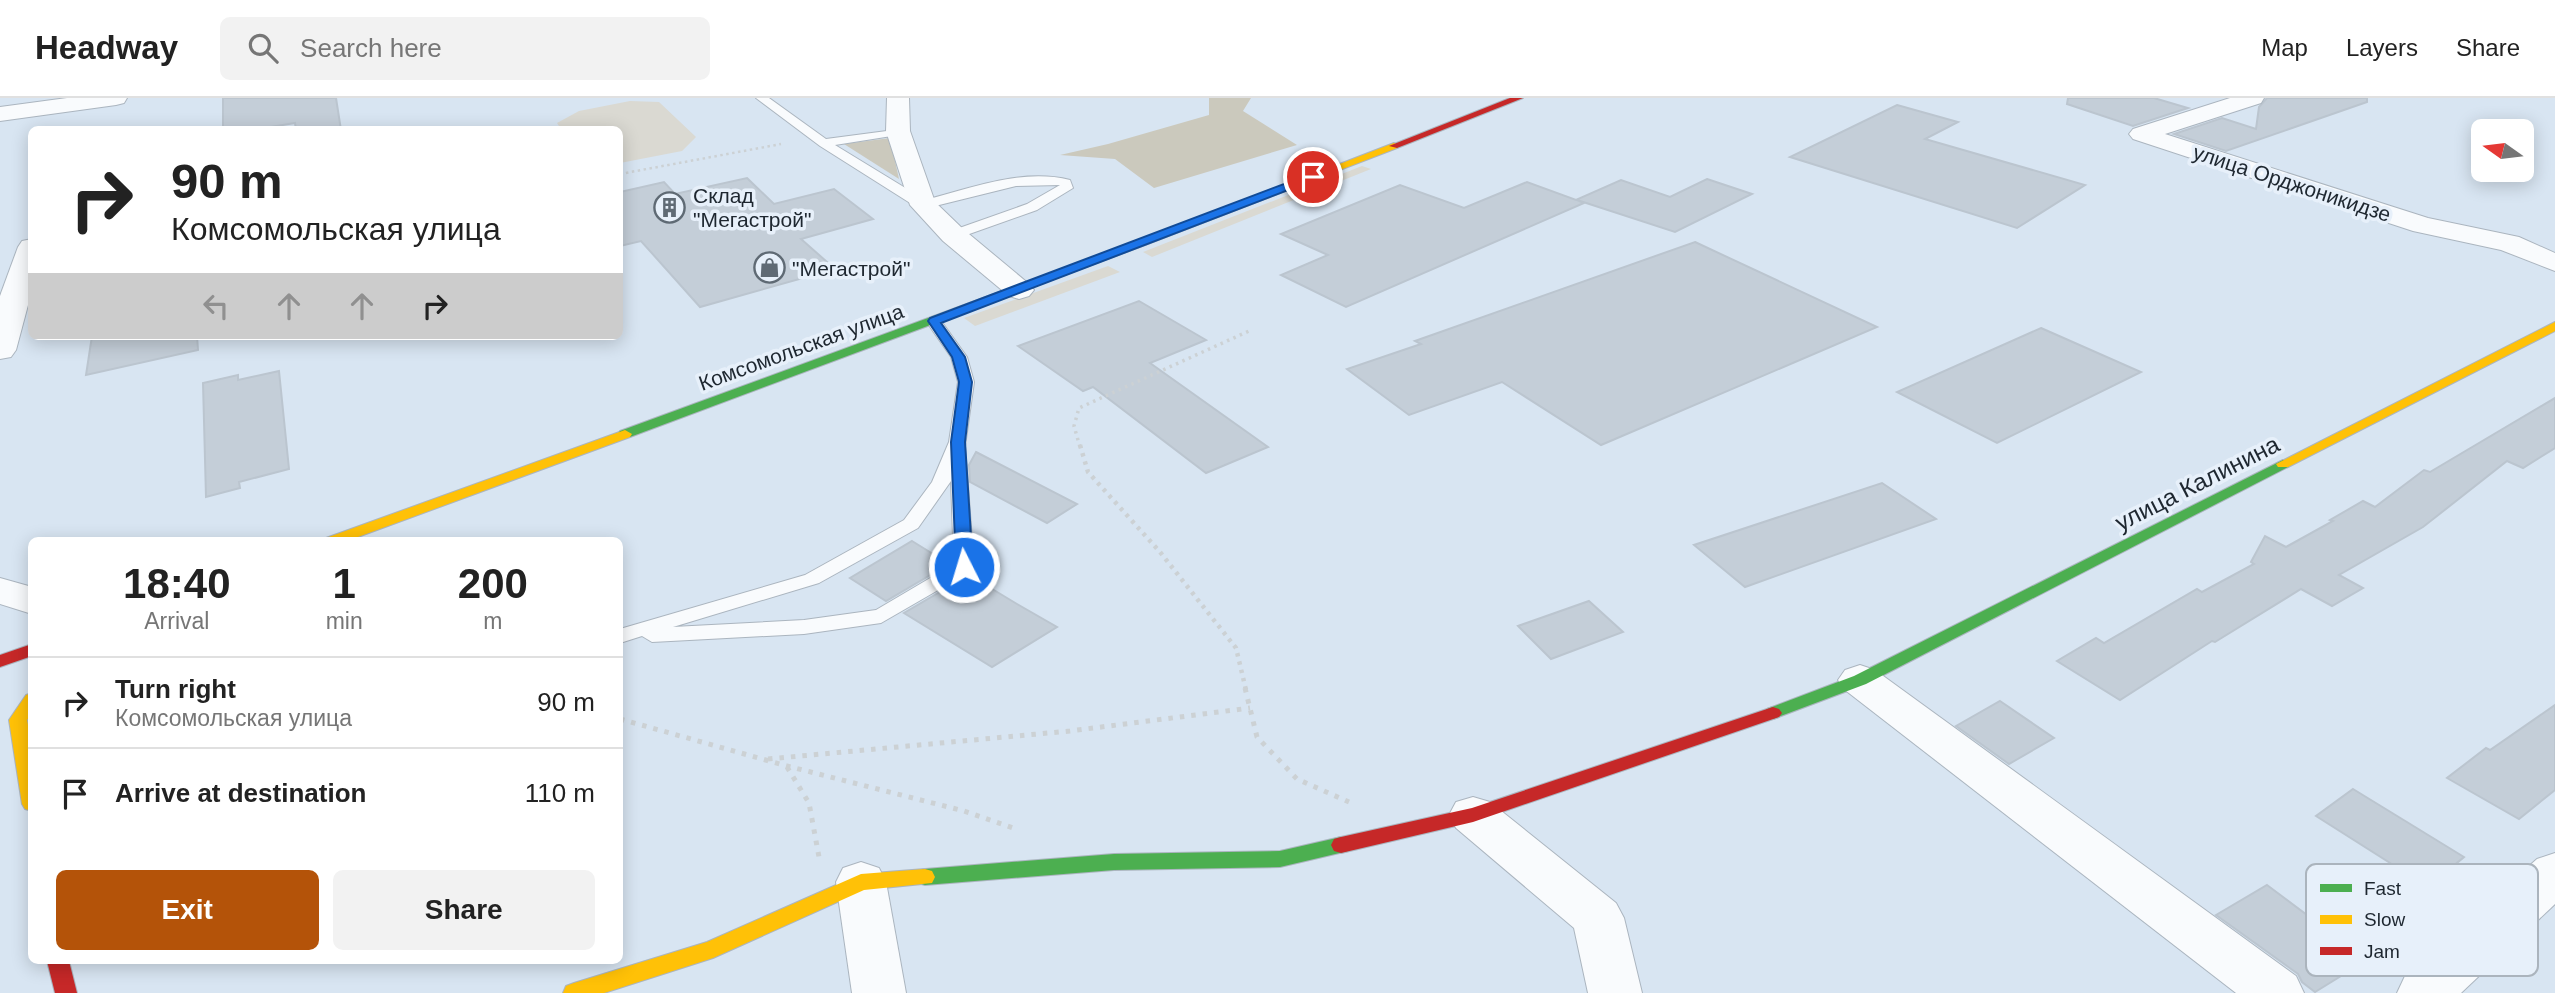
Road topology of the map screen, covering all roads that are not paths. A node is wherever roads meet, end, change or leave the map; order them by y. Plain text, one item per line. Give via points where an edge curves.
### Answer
1 (116, 98) edge
2 (762, 98) edge
3 (898, 98) edge
4 (1518, 98) edge
5 (2253, 98) edge
6 (79, 102) edge
7 (0, 114) edge
8 (70, 126) edge
9 (898, 131) junction
10 (820, 140) junction
11 (923, 205) junction
12 (953, 235) junction
13 (28, 258) edge
14 (2555, 263) edge
15 (1019, 290) junction
16 (4, 313) edge
17 (934, 321) junction
18 (2555, 326) edge
19 (0, 350) edge
20 (958, 442) junction
21 (343, 537) edge
22 (0, 591) edge
23 (28, 600) edge
24 (623, 636) edge
25 (623, 637) edge
26 (28, 651) edge
27 (0, 661) edge
28 (1860, 680) junction
29 (28, 705) edge
30 (0, 716) edge
31 (18, 720) junction
32 (28, 780) edge
33 (1474, 815) junction
34 (2555, 873) edge
35 (841, 874) junction
36 (2538, 889) edge
37 (59, 964) edge
38 (2443, 976) edge
39 (66, 993) edge
40 (575, 993) edge
41 (879, 993) edge
42 (1615, 993) edge
43 (2277, 993) edge
44 (2424, 993) edge

1 - 6 street
2 - 10 lane
3 - 9 street
4 - 15 street, Комсомольская улица
5 - 14 street, улица Орджоникидзе via 2141,134 2422,225 2509,243
6 - 7 street
6 - 8 street
9 - 10 lane
9 - 11 street
10 - 11 lane
11 - 12 street
11 - 12 lane via 1034,180 1066,183 1067,188 1032,207
12 - 15 street
13 - 16 street
15 - 17 street, Комсомольская улица
16 - 19 street
17 - 20 lane via 959,357 965,382
17 - 21 street, Комсомольская улица
18 - 28 street, улица Калинина
20 - 24 lane via 941,482 911,524 812,579
20 - 25 lane via 964,567 881,616 804,627
22 - 23 street
26 - 27 street
28 - 33 street, улица Калинина
28 - 43 street
29 - 31 street
30 - 31 street
31 - 32 street
33 - 35 street, улица Калинина via 1280,859
33 - 42 street via 1598,918
34 - 36 street
35 - 40 street, улица Калинина via 713,949
35 - 41 street
37 - 39 street
38 - 44 street

